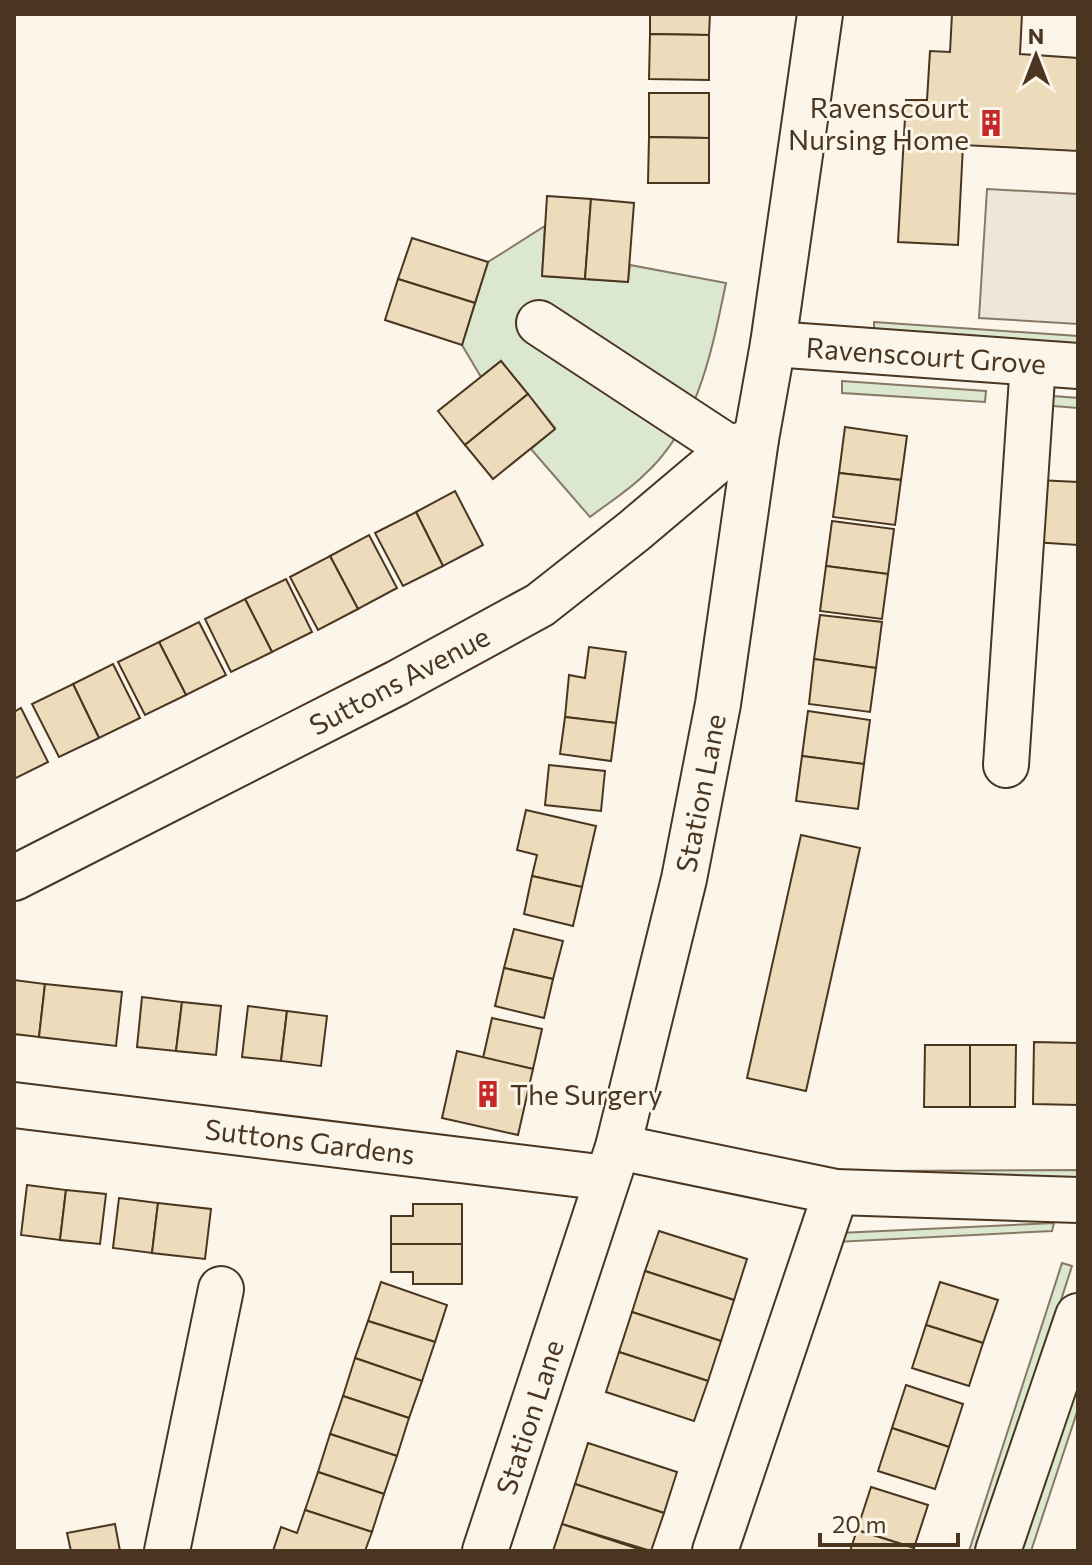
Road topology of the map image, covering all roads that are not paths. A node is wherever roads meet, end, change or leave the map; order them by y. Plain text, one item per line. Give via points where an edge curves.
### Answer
1 (820, 14) edge
2 (539, 323) dead end
3 (773, 344) junction
4 (1033, 363) junction
5 (1078, 366) edge
6 (744, 444) junction
7 (1006, 765) dead end
8 (14, 878) edge
9 (14, 1105) edge
10 (612, 1162) junction
11 (836, 1192) junction
12 (1078, 1200) edge
13 (221, 1289) dead end
14 (1078, 1316) edge
15 (167, 1551) edge
16 (485, 1551) edge
17 (715, 1551) edge
18 (998, 1551) edge

1 - 3 street, Station Lane
2 - 6 street
3 - 4 street, Ravenscourt Grove
3 - 6 street, Station Lane
4 - 5 street, Ravenscourt Grove
4 - 7 street
6 - 8 street, Suttons Avenue via 540,605
6 - 10 street, Station Lane via 718,704 684,879
9 - 10 street, Suttons Gardens
10 - 11 street, Suttons Gardens
10 - 16 street, Station Lane
11 - 12 street, Suttons Gardens
11 - 17 street
13 - 15 street
14 - 18 street

